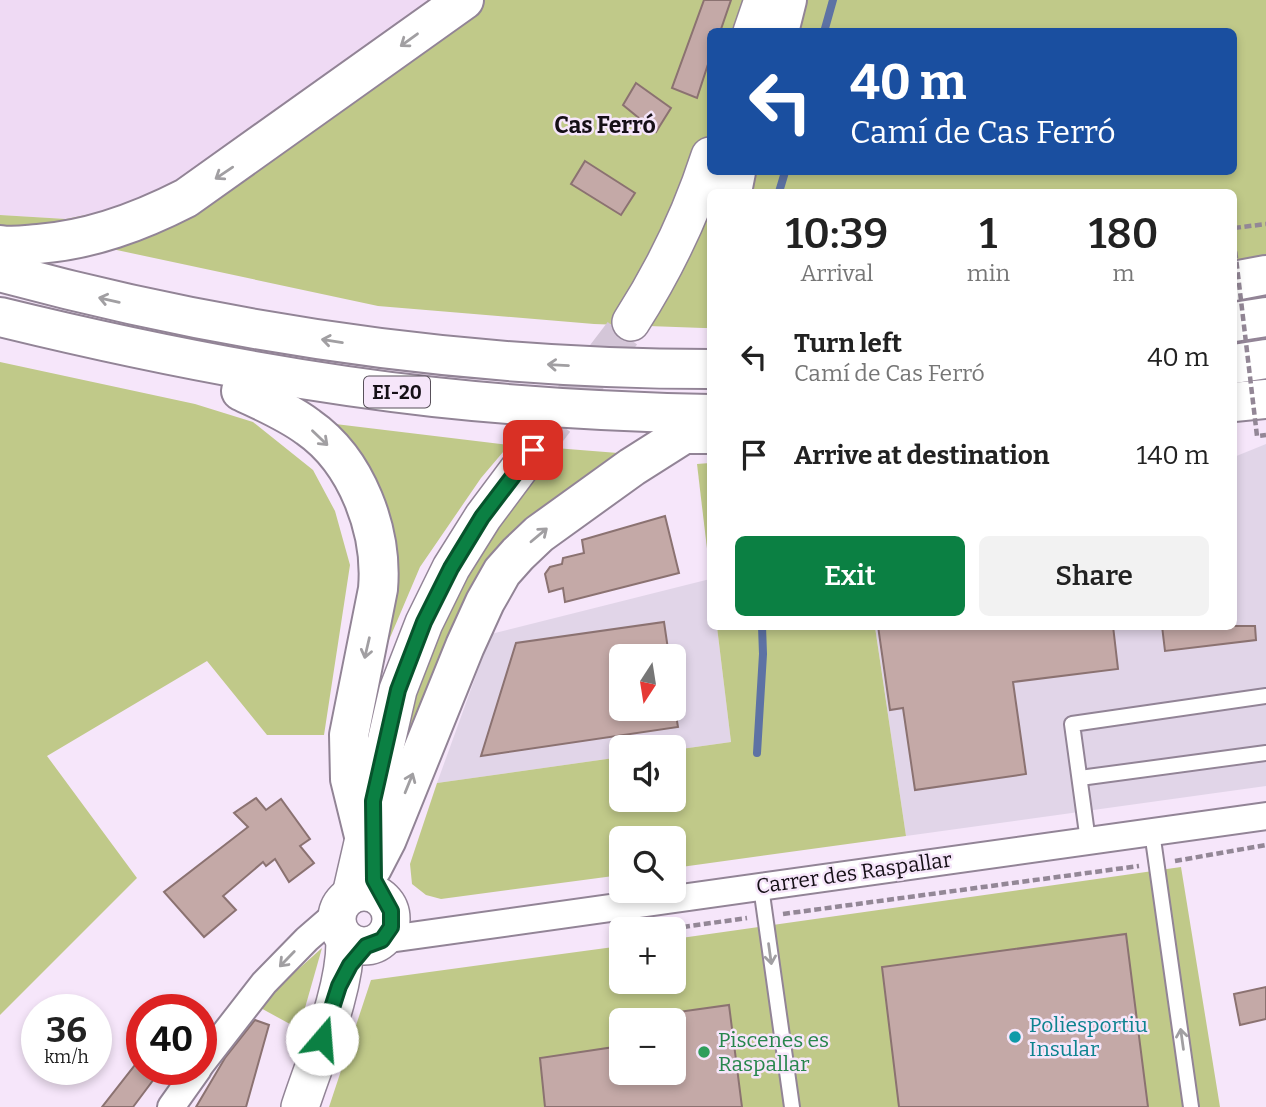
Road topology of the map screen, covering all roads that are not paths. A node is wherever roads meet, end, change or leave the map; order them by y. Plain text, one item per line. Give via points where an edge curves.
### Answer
1 (464, 0) edge
2 (763, 0) edge
3 (787, 0) edge
4 (753, 28) edge
5 (780, 28) edge
6 (707, 165) edge
7 (0, 245) edge
8 (0, 272) edge
9 (1266, 275) edge
10 (1237, 281) edge
11 (0, 317) edge
12 (1266, 317) edge
13 (631, 322) tunnel mouth
14 (1237, 322) edge
15 (88, 338) junction
16 (707, 350) edge
17 (1266, 359) edge
18 (1237, 364) edge
19 (626, 369) junction
20 (707, 369) edge
21 (241, 391) junction
22 (1266, 399) edge
23 (1237, 402) edge
24 (702, 427) edge
25 (533, 450) tunnel mouth
26 (1266, 696) edge
27 (1266, 753) edge
28 (1080, 778) junction
29 (1266, 816) edge
30 (1152, 832) junction
31 (1088, 841) junction
32 (761, 887) junction
33 (366, 895) junction
34 (217, 1043) edge
35 (187, 1085) edge
36 (171, 1107) edge
37 (300, 1107) edge
38 (792, 1107) edge
39 (1191, 1107) edge

1 -> 7 main road via 187,198 110,231 66,242
2 - 4 street
3 - 5 main road
6 - 13 street via 670,255
19 -> 8 main road, EI-20 via 429,354 271,332 146,309
9 - 10 main road
11 - 15 main road, EI-20
12 - 14 main road
15 - 21 main road via 145,371
15 - 24 main road, EI-20 via 267,373
16 - 19 main road
17 - 18 main road
19 - 20 main road, EI-20
21 - 24 main road via 520,425
21 -> 33 main road via 309,427 328,444 363,497 375,533 378,589 349,735
22 - 23 main road
33 -> 24 main road via 465,646 502,572 550,526 632,467
25 - 33 street via 482,517 451,568 398,690
26 - 28 lane via 1072,724
27 - 28 lane
28 - 31 lane
29 - 30 street, Carrer des Raspallar
30 - 31 street, Carrer des Raspallar
39 -> 30 lane
31 - 32 street, Carrer des Raspallar
32 - 33 street, Carrer des Raspallar via 442,931 409,926
32 -> 38 lane
33 -> 34 street via 307,939 264,983
33 - 37 street
35 - 36 street

